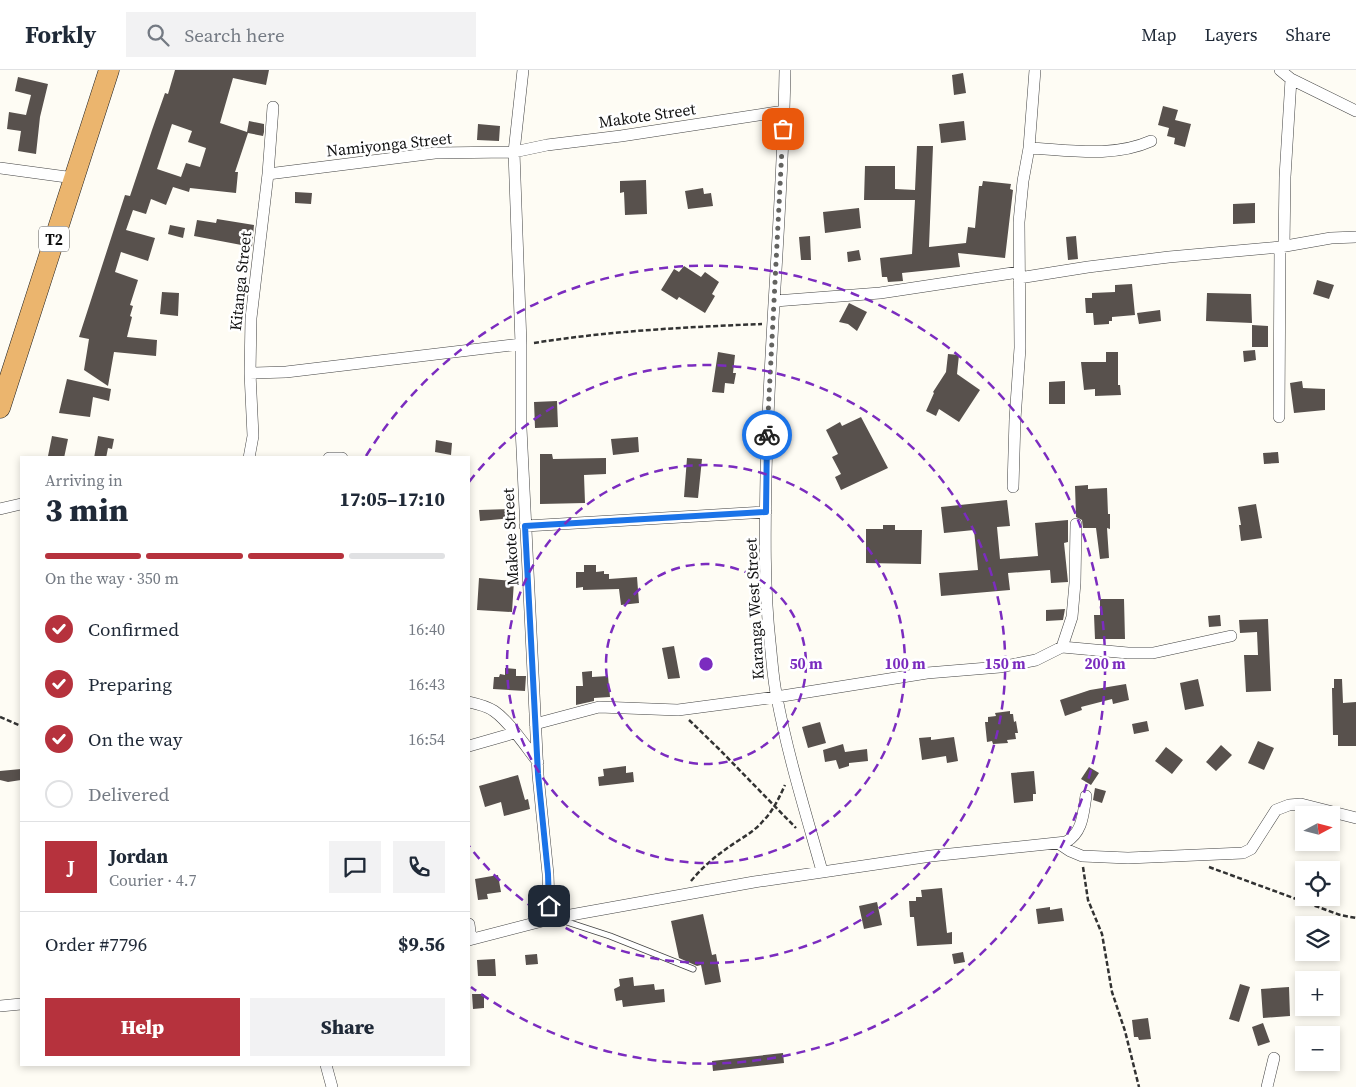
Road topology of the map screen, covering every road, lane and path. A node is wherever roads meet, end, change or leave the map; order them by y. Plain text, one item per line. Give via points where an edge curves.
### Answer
1 (109, 70) edge
2 (524, 70) edge
3 (784, 70) edge
4 (1035, 70) edge
5 (1280, 70) edge
6 (1291, 79) junction
7 (273, 107) dead end
8 (784, 111) junction
9 (1356, 111) edge
10 (1150, 141) dead end
11 (1029, 148) junction
12 (514, 152) junction
13 (0, 168) edge
14 (268, 174) junction
15 (74, 178) junction
16 (1356, 237) edge
17 (1282, 247) junction
18 (1019, 275) junction
19 (775, 301) junction
20 (774, 324) junction
21 (521, 344) junction
22 (250, 373) junction
23 (0, 408) edge
24 (1279, 417) dead end
25 (249, 456) edge
26 (1013, 487) dead end
27 (20, 504) edge
28 (0, 509) edge
29 (766, 512) junction
30 (1076, 524) dead end
31 (525, 526) junction
32 (1231, 636) dead end
33 (1062, 646) junction
34 (776, 698) junction
35 (470, 702) edge
36 (678, 710) junction
37 (0, 717) edge
38 (535, 724) junction
39 (20, 726) edge
40 (514, 733) junction
41 (470, 746) edge
42 (538, 762) junction
43 (794, 771) junction
44 (1086, 796) dead end
45 (775, 805) junction
46 (1356, 818) edge
47 (799, 831) dead end
48 (1058, 843) junction
49 (1082, 856) junction
50 (1208, 867) dead end
51 (822, 871) junction
52 (678, 895) junction
53 (1356, 918) edge
54 (551, 919) junction
55 (470, 939) edge
56 (693, 969) dead end
57 (20, 1004) edge
58 (0, 1006) edge
59 (1274, 1058) dead end
60 (326, 1066) edge
61 (332, 1087) edge
62 (1140, 1087) edge
63 (1267, 1087) edge

1 - 15 highway, T2
2 - 12 street, Makote Street
3 - 8 street, Karanga West Street
4 - 11 street
5 - 6 street
6 - 9 street
6 - 17 street
7 - 14 street, Kitanga Street
8 - 12 street, Makote Street
8 - 19 street, Karanga West Street
10 - 11 street via 1117,151
11 - 18 street via 1019,222
12 - 14 street, Namiyonga Street via 435,153
12 - 21 street, Makote Street
13 - 15 street
14 - 22 street, Kitanga Street via 250,318
15 - 23 highway, T2
16 - 17 street
17 - 18 street
17 - 24 street
18 - 19 street via 880,293
18 - 26 street via 1020,348
19 - 20 street, Karanga West Street
20 - 21 path via 580,336
20 - 29 street, Karanga West Street
21 - 22 street via 286,372
21 - 31 street, Makote Street via 520,428
22 - 25 street, Kitanga Street via 253,436
27 - 28 street
29 - 31 street
29 - 34 street, Karanga West Street via 769,639
30 - 33 street via 1072,617
31 - 38 street, Makote Street
32 - 33 street via 1153,652 1128,653
33 - 34 street via 1036,660 1000,667 927,673
34 - 36 street
34 - 43 street, Karanga West Street
35 - 40 street via 495,712
36 - 38 street via 599,707
36 - 45 path
37 - 39 path
38 - 42 street, Makote Street
40 - 41 street
40 - 42 street
42 - 54 street, Makote Street
43 - 45 path
43 - 51 street, Karanga West Street
44 - 48 street via 1077,833 1066,842
45 - 47 path
45 - 52 path via 763,822 700,870
46 - 49 street via 1301,804 1289,805 1276,810 1251,849 1244,853 1128,858
48 - 49 street
48 - 51 street
49 - 62 path via 1088,900 1102,934 1112,992
50 - 53 path
51 - 52 street
52 - 54 street
54 - 55 street
54 - 56 lane via 610,936
57 - 58 street
59 - 63 street
60 - 61 street

